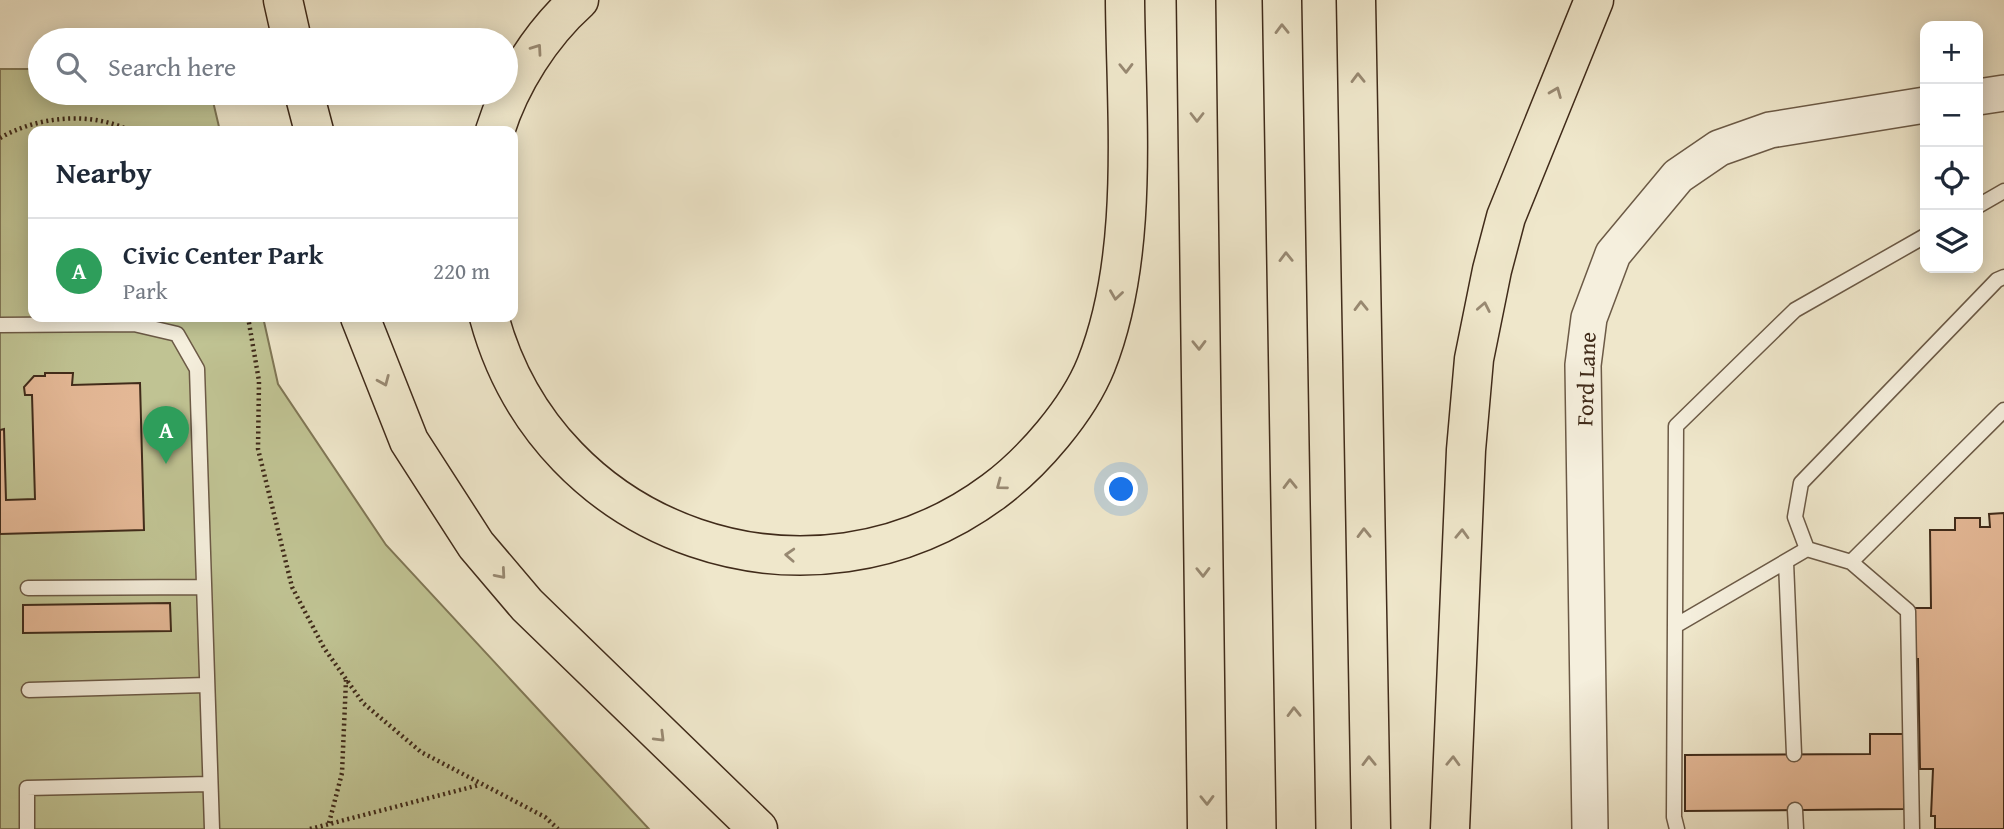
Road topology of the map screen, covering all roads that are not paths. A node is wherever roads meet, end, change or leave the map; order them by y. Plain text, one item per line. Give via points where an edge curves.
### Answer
1 (283, 0) edge
2 (579, 0) edge
3 (1125, 0) edge
4 (1196, 0) edge
5 (1282, 0) edge
6 (1356, 0) edge
7 (1594, 0) edge
8 (289, 28) edge
9 (518, 79) edge
10 (2004, 93) edge
11 (1983, 96) edge
12 (307, 105) edge
13 (505, 105) edge
14 (1920, 106) edge
15 (313, 126) edge
16 (497, 126) edge
17 (2004, 191) edge
18 (1983, 203) edge
19 (1920, 239) edge
20 (2004, 277) edge
21 (362, 322) edge
22 (491, 322) edge
23 (0, 325) edge
24 (2004, 410) edge
25 (1807, 549) junction
26 (1786, 562) junction
27 (1851, 562) junction
28 (204, 587) junction
29 (28, 588) dead end
30 (1675, 626) junction
31 (207, 685) junction
32 (29, 690) dead end
33 (1794, 754) dead end
34 (210, 784) junction
35 (1795, 810) dead end
36 (27, 829) edge
37 (212, 829) edge
38 (758, 829) edge
39 (1207, 829) edge
40 (1296, 829) edge
41 (1371, 829) edge
42 (1450, 829) edge
43 (1590, 829) edge
44 (1677, 829) edge
45 (1796, 829) edge
46 (1912, 829) edge

1 - 8 highway
9 -> 2 highway via 537,47
3 -> 22 highway via 1123,248 1114,309 1095,367 1052,436 1016,475 945,522 864,550 811,556 758,554 706,542 656,522 602,488 556,444 519,392
4 -> 39 highway
40 -> 5 highway
41 -> 6 highway
42 -> 7 highway via 1474,359 1506,217
10 - 11 street
12 - 15 highway
16 -> 13 highway
14 - 43 street, Ford Lane via 1770,130 1719,148 1678,176 1613,254 1589,318 1583,365
17 - 18 lane
19 - 30 lane via 1795,310 1676,426
20 - 25 lane via 1997,279 1801,483 1794,517
21 -> 38 highway via 409,441 476,545 527,605
23 - 28 lane via 134,324 177,334 197,369
24 - 27 lane
25 - 26 lane
25 - 27 lane
26 - 30 lane
26 - 33 lane
27 - 46 lane via 1908,611
28 - 29 lane
28 - 31 lane
30 - 44 lane
31 - 32 lane
31 - 34 lane
34 - 36 lane via 27,788
34 - 37 lane
35 - 45 lane

